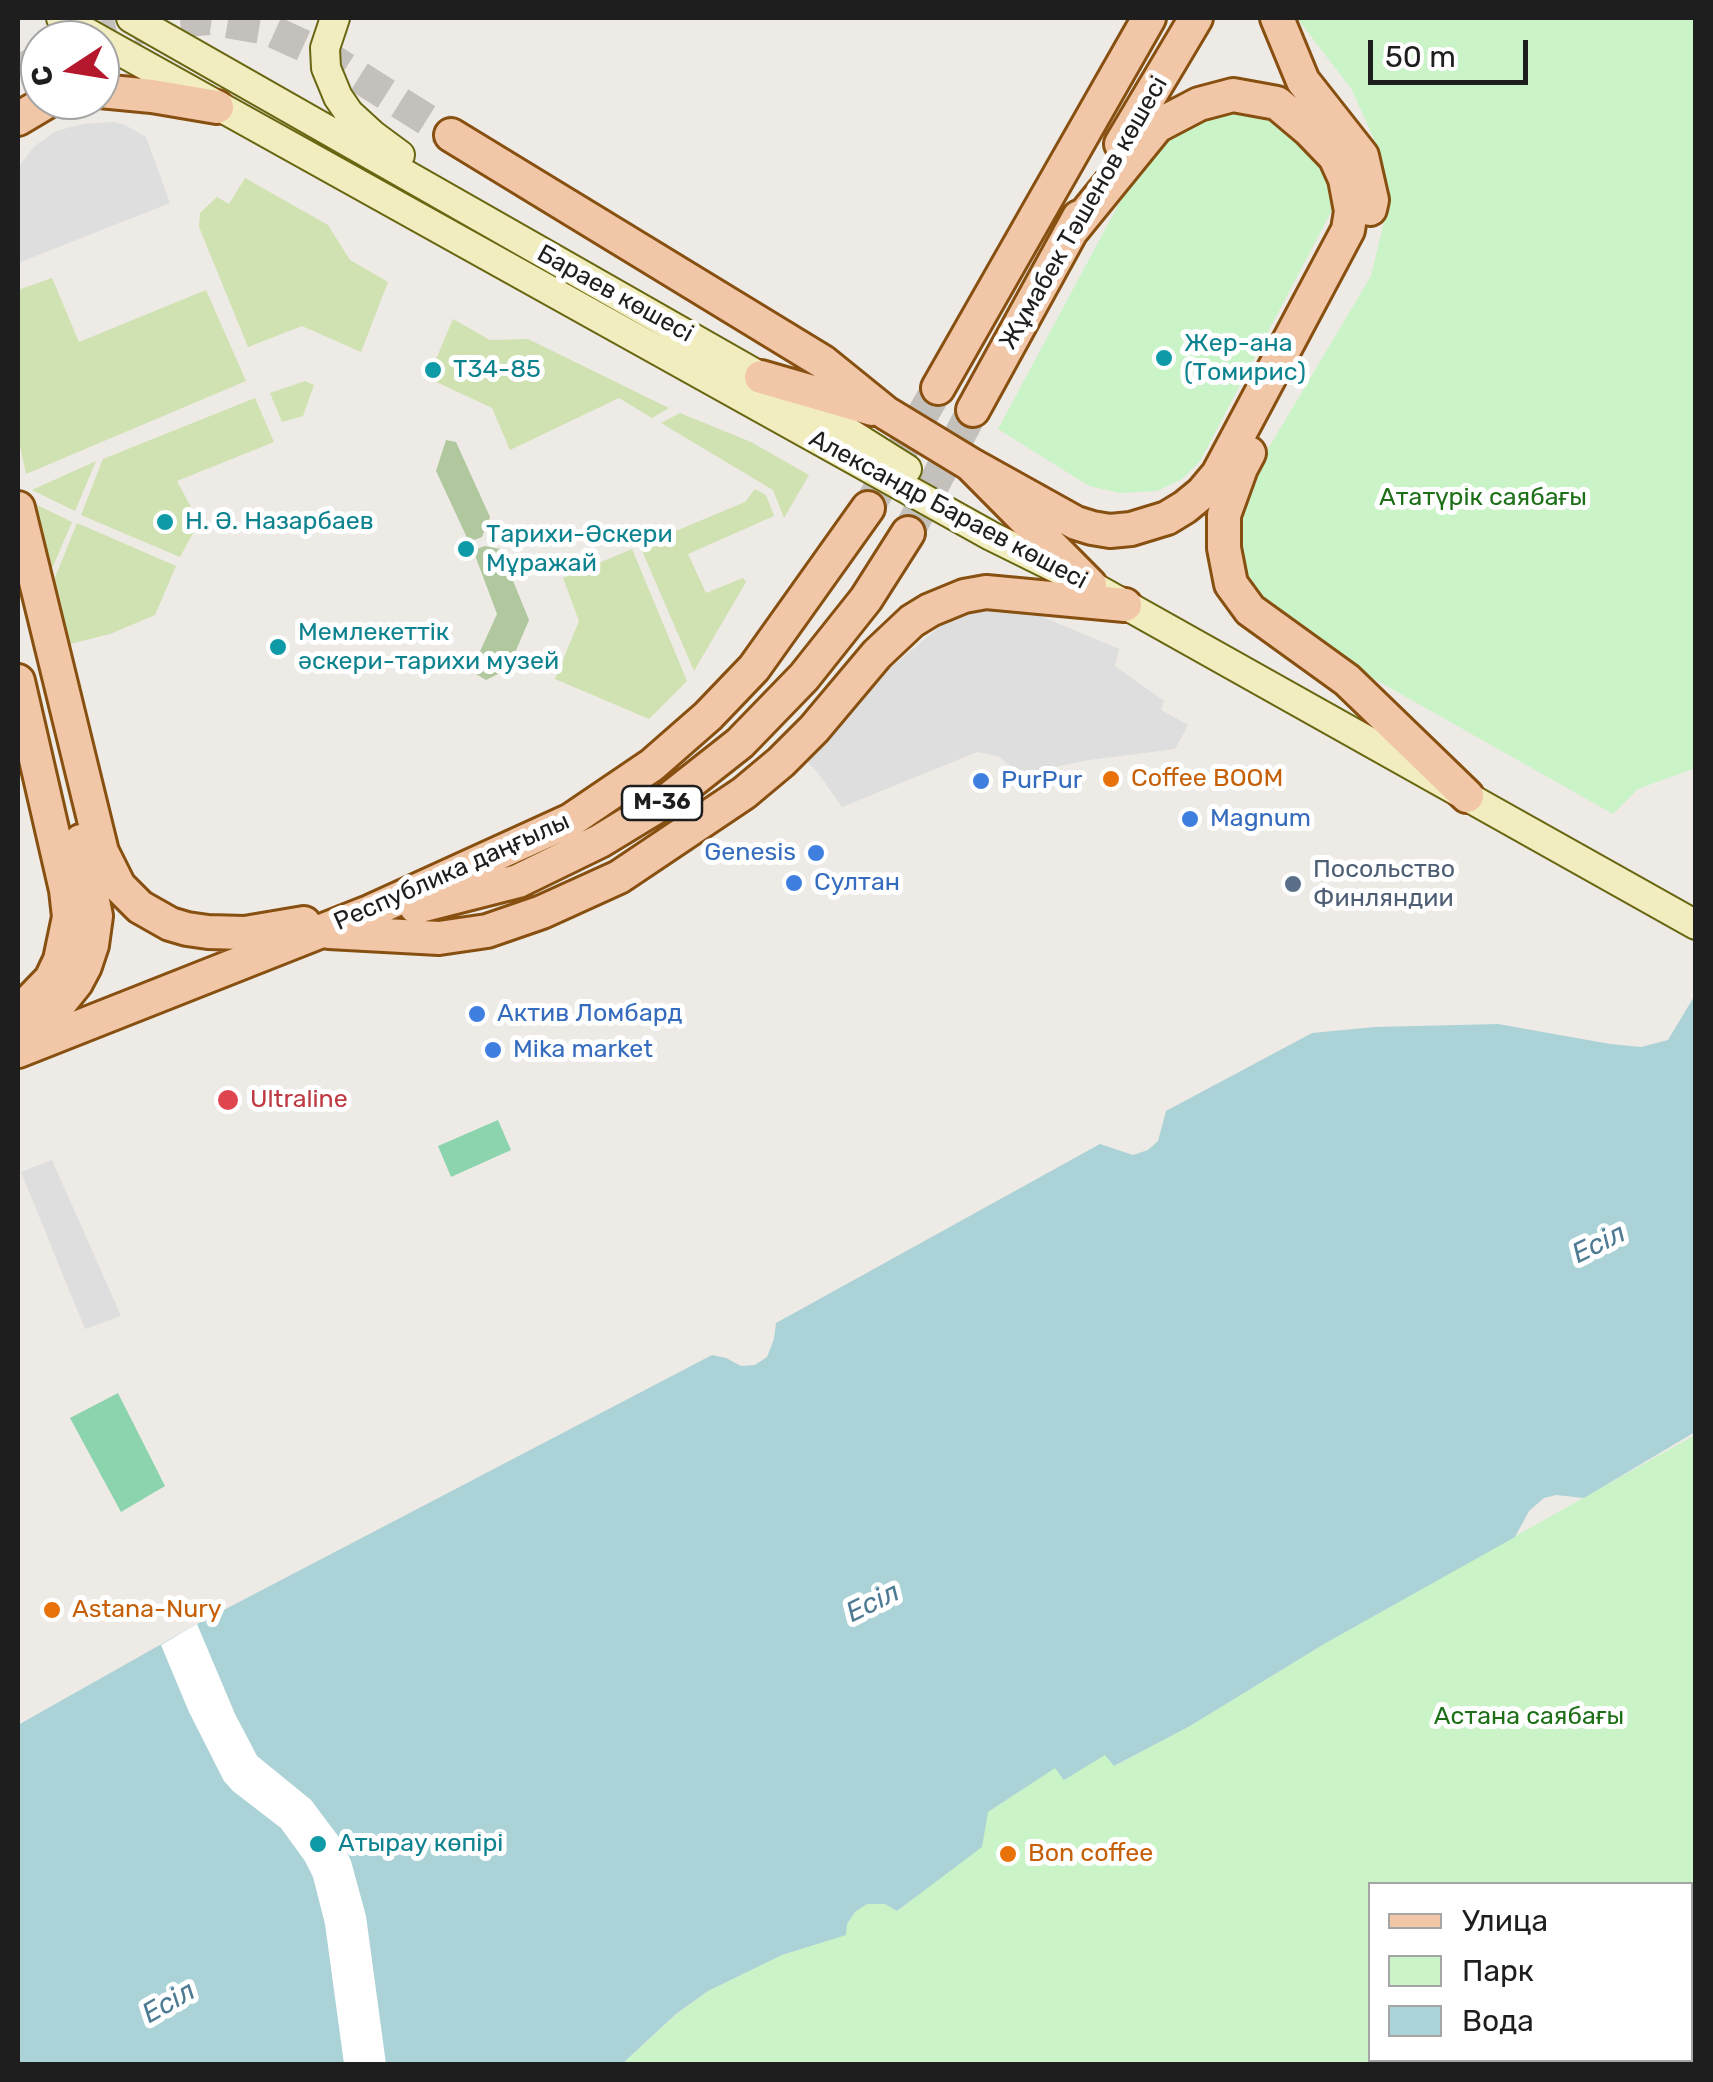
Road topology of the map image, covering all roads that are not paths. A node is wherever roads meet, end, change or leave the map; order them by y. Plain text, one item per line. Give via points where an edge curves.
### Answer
1 (131, 18) edge
2 (335, 18) edge
3 (1149, 18) edge
4 (1196, 18) edge
5 (1278, 18) edge
6 (120, 51) edge
7 (120, 93) edge
8 (217, 107) junction
9 (451, 135) tunnel mouth
10 (492, 226) junction
11 (1070, 233) junction
12 (761, 377) junction
13 (938, 388) tunnel mouth
14 (973, 410) tunnel mouth
15 (886, 412) junction
16 (970, 464) junction
17 (18, 508) edge
18 (868, 508) tunnel mouth
19 (908, 533) tunnel mouth
20 (18, 585) edge
21 (1090, 586) junction
22 (1125, 605) junction
23 (18, 681) edge
24 (1467, 796) junction
25 (367, 913) junction
26 (1690, 921) edge
27 (320, 932) junction
28 (18, 1014) edge
29 (18, 1031) edge
30 (18, 1051) edge

1 - 10 main road, Бараев көшесі
2 - 10 main road via 324,48 326,68 350,113
3 - 13 main road, Жұмабек Тәшенов көшесі
4 - 11 main road, Жұмабек Тәшенов көшесі
5 - 24 main road via 1304,82 1362,156 1372,200 1364,248 1235,484 1224,515 1230,584 1250,610 1347,680
6 - 8 main road
7 - 8 main road
8 - 21 main road, Александр Бараев көшесі
9 - 15 main road via 822,362
10 - 12 main road, Бараев көшесі
11 - 14 main road, Жұмабек Тәшенов көшесі
11 - 16 main road via 1157,126 1233,94 1277,103 1309,130 1335,157 1351,211 1348,230 1218,474 1185,507 1131,529 1092,528
12 - 15 main road
12 - 21 main road, Бараев көшесі
15 - 16 main road
16 - 21 main road
17 - 25 main road via 102,852 128,897 170,924 208,932
18 - 25 main road, Республика даңғылы / M-36 via 754,668 652,765 571,820
19 - 27 main road, Республика даңғылы / M-36 via 804,678 740,743 669,799 518,881
20 - 29 main road via 96,916 76,983 45,1016
21 - 22 main road, Александр Бараев көшесі
22 - 24 main road, Александр Бараев көшесі
22 - 27 main road via 986,592 964,596 912,621 814,730 756,782 619,877 486,931 439,938
23 - 28 main road via 69,917 60,960
24 - 26 main road, Александр Бараев көшесі
25 - 27 main road, Республика даңғылы / M-36
27 - 30 main road, Республика даңғылы / M-36

